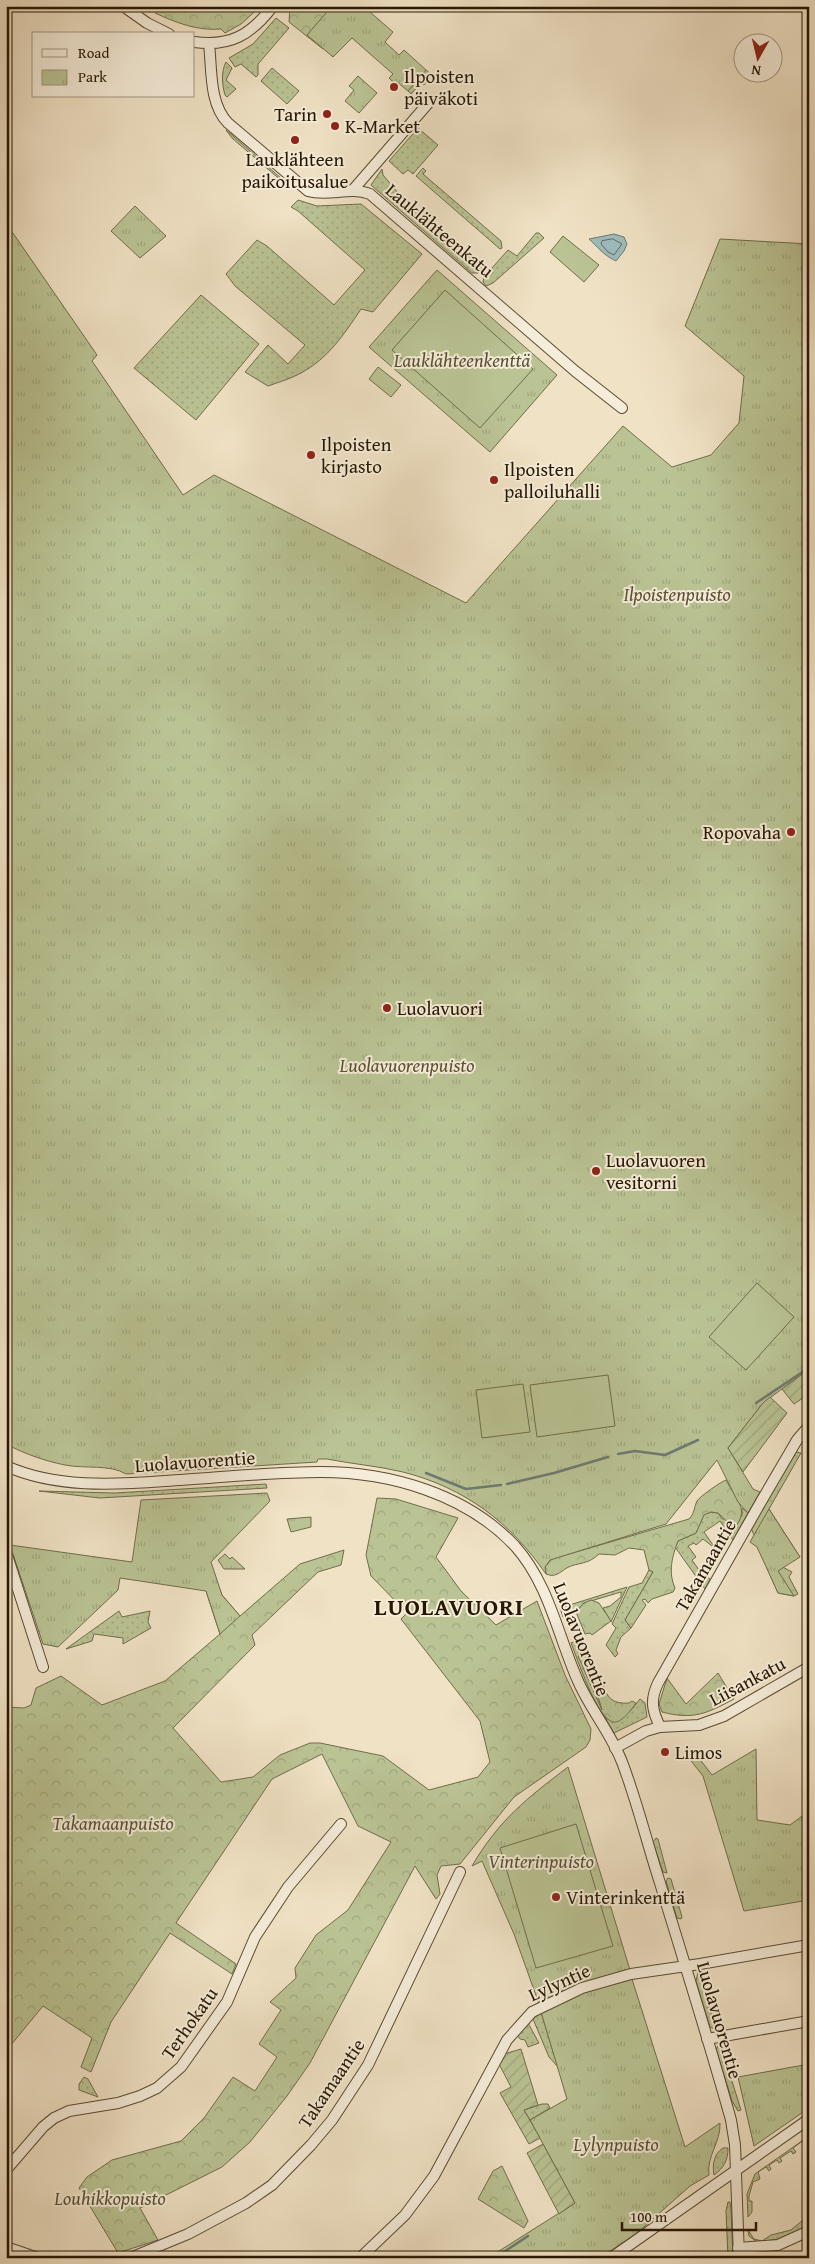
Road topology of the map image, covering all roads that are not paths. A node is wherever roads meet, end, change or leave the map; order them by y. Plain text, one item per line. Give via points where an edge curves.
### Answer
1 (122, 6) edge
2 (272, 6) edge
3 (165, 32) edge
4 (195, 42) edge
5 (210, 44) junction
6 (431, 100) dead end
7 (352, 191) junction
8 (622, 408) dead end
9 (809, 1426) edge
10 (7, 1469) edge
11 (6, 1552) edge
12 (43, 1667) dead end
13 (809, 1667) edge
14 (660, 1727) junction
15 (615, 1748) junction
16 (341, 1824) dead end
17 (460, 1872) dead end
18 (809, 1945) edge
19 (686, 1966) junction
20 (809, 2021) edge
21 (707, 2039) junction
22 (809, 2119) edge
23 (736, 2169) junction
24 (6, 2170) edge
25 (809, 2231) edge
26 (6, 2247) edge
27 (739, 2253) edge
28 (33, 2257) edge
29 (130, 2258) edge
30 (360, 2258) edge
31 (612, 2258) edge

1 - 3 street
2 - 5 street via 258,24 243,35
4 - 5 street
5 - 7 street, Lauklähteenkatu via 216,104 222,118 302,188 323,194
6 - 7 street
7 - 8 street, Lauklähteenkatu via 370,194
9 - 14 street, Takamaantie via 797,1440 658,1683 652,1707
10 - 15 street, Luolavuorentie via 60,1480 106,1484 322,1472 364,1474 426,1489 456,1502 502,1534 532,1568 587,1701
11 - 12 street
13 - 14 street, Liisankatu via 724,1716 699,1725
14 - 15 street, Liisankatu
15 - 19 street, Luolavuorentie via 622,1760
16 - 24 street, Terhokatu via 288,1886 255,1937 227,2002 181,2067 157,2088 140,2096 118,2103 69,2110 54,2118
17 - 29 street, Takamaantie via 368,2065 332,2120 311,2145 272,2184 246,2203 188,2234
18 - 19 street, Lylyntie
19 - 21 street, Luolavuorentie
19 - 30 street, Lylyntie via 615,1978 582,1988 532,2012 507,2040 434,2176 405,2215
20 - 21 street
21 - 23 street, Luolavuorentie via 731,2120
22 - 23 street
23 - 27 street, Luolavuorentie
23 - 31 street
25 - 27 street via 778,2244
26 - 28 street

